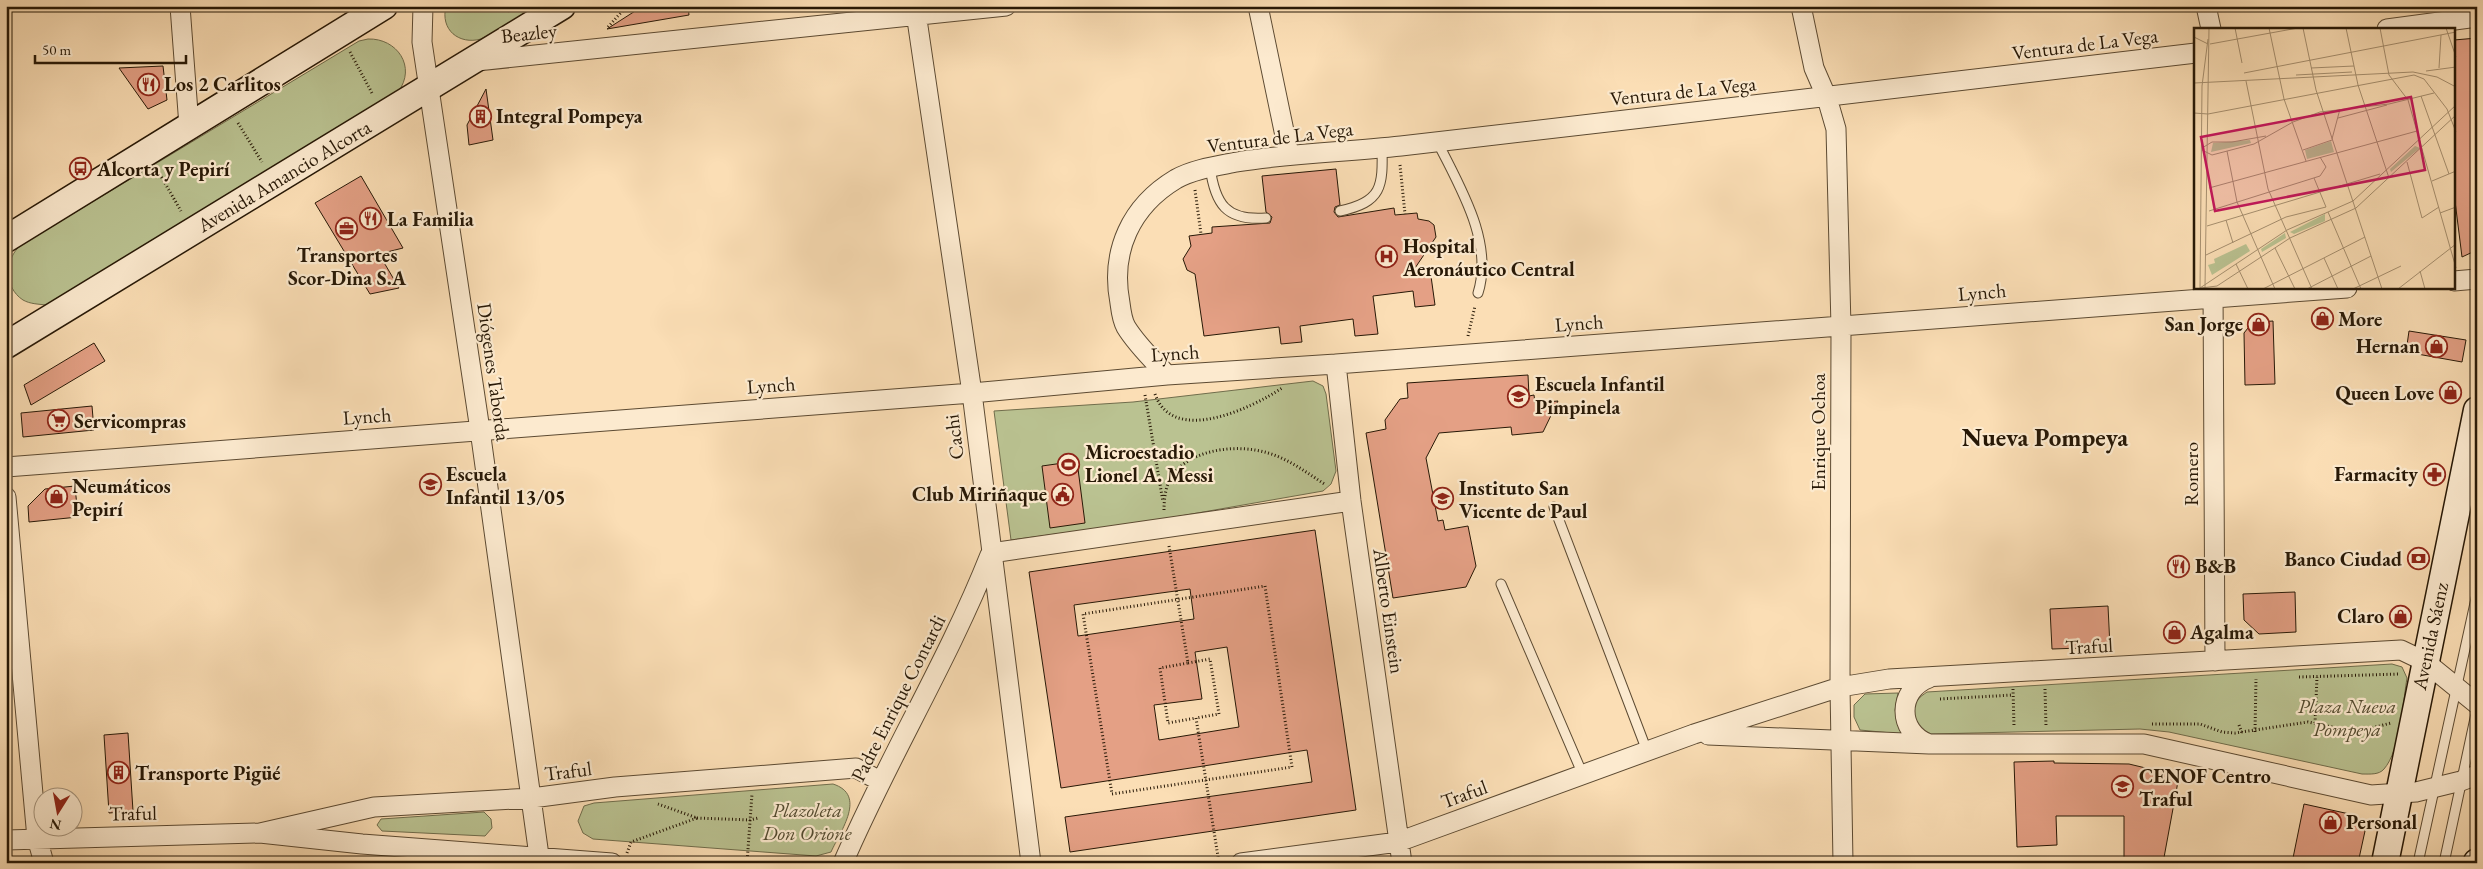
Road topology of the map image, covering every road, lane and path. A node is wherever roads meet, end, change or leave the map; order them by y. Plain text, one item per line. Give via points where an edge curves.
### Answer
1 (180, 6) edge
2 (384, 6) edge
3 (423, 6) edge
4 (1006, 6) edge
5 (1258, 6) edge
6 (1801, 6) edge
7 (2206, 6) edge
8 (558, 8) edge
9 (916, 11) edge
10 (2477, 17) edge
11 (2211, 28) edge
12 (2394, 28) edge
13 (340, 34) junction
14 (2194, 53) edge
15 (474, 61) junction
16 (430, 88) junction
17 (1827, 98) junction
18 (226, 103) junction
19 (383, 116) junction
20 (189, 126) junction
21 (1437, 141) junction
22 (1390, 147) junction
23 (147, 152) junction
24 (1288, 155) junction
25 (1193, 173) junction
26 (274, 182) junction
27 (1340, 211) dead end
28 (1405, 214) dead end
29 (1266, 218) dead end
30 (193, 231) junction
31 (1201, 234) dead end
32 (6, 239) edge
33 (2477, 279) edge
34 (2456, 280) edge
35 (2314, 289) edge
36 (2213, 292) edge
37 (1478, 293) joint
38 (1841, 327) junction
39 (6, 344) edge
40 (1458, 355) junction
41 (1336, 364) junction
42 (1153, 377) junction
43 (1286, 386) dead end
44 (972, 393) junction
45 (2477, 410) edge
46 (480, 430) junction
47 (6, 467) edge
48 (6, 497) edge
49 (1351, 501) junction
50 (1554, 507) dead end
51 (1164, 508) junction
52 (1166, 527) junction
53 (991, 553) junction
54 (1501, 584) dead end
55 (2477, 594) edge
56 (1178, 599) junction
57 (2215, 661) junction
58 (2424, 661) junction
59 (1188, 663) junction
60 (2401, 674) dead end
61 (2317, 676) junction
62 (2291, 678) dead end
63 (2256, 679) junction
64 (2265, 679) dead end
65 (2246, 680) dead end
66 (1931, 686) junction
67 (1840, 687) junction
68 (2456, 687) junction
69 (2036, 688) dead end
70 (2044, 688) junction
71 (2054, 688) dead end
72 (2021, 689) dead end
73 (2003, 690) dead end
74 (2013, 690) junction
75 (1993, 691) dead end
76 (2013, 695) junction
77 (1940, 699) dead end
78 (2477, 704) edge
79 (2477, 709) edge
80 (1196, 718) junction
81 (2396, 721) dead end
82 (2315, 723) junction
83 (2151, 724) dead end
84 (2038, 726) dead end
85 (2046, 726) junction
86 (2056, 726) dead end
87 (2239, 726) dead end
88 (2006, 727) dead end
89 (2014, 727) junction
90 (2022, 727) dead end
91 (2255, 732) junction
92 (2242, 733) junction
93 (1694, 734) junction
94 (1841, 741) junction
95 (1929, 744) junction
96 (1647, 751) junction
97 (1583, 774) junction
98 (753, 776) junction
99 (2469, 778) edge
100 (1205, 779) junction
101 (880, 781) junction
102 (2434, 787) junction
103 (2399, 794) junction
104 (532, 798) junction
105 (651, 802) dead end
106 (697, 818) junction
107 (758, 818) dead end
108 (750, 820) junction
109 (260, 833) junction
110 (37, 838) junction
111 (6, 840) edge
112 (1398, 842) junction
113 (619, 859) edge
114 (540, 860) edge
115 (44, 863) edge
116 (747, 863) edge
117 (843, 863) edge
118 (1031, 863) edge
119 (1219, 863) edge
120 (1241, 863) edge
121 (1402, 863) edge
122 (1843, 863) edge
123 (2385, 863) edge
124 (2418, 863) edge
125 (2444, 863) edge

1 - 20 street
2 - 13 main road
3 - 16 street, Diógenes Taborda via 422,42
4 - 9 street, Beazley
5 - 24 street
6 - 17 street, Enrique Ochoa via 1814,68
7 - 11 street
8 - 15 main road, Avenida Amancio Alcorta
9 - 15 street, Beazley
9 - 44 street, Cachi
10 - 12 street
13 - 18 main road
13 - 19 path
14 - 17 street, Ventura de La Vega
15 - 16 main road, Avenida Amancio Alcorta
16 - 19 main road, Avenida Amancio Alcorta
16 - 46 street, Diógenes Taborda
17 - 21 street, Ventura de La Vega
17 - 38 street, Enrique Ochoa via 1836,129
18 - 20 main road
18 - 26 path
19 - 26 main road, Avenida Amancio Alcorta
20 - 23 main road
21 - 22 street, Ventura de La Vega
21 - 37 lane via 1475,226 1482,262
22 - 24 street, Ventura de La Vega
22 - 27 lane via 1375,197 1361,206
22 - 28 path
23 - 30 path
23 - 32 main road
24 - 25 street, Ventura de La Vega
25 - 29 lane via 1233,214
25 - 31 path
25 - 42 street via 1146,203 1128,227 1118,258 1118,291 1124,324 1142,348
26 - 30 main road, Avenida Amancio Alcorta
30 - 39 main road, Avenida Amancio Alcorta
33 - 34 street
35 - 36 street, Lynch
36 - 38 street, Lynch
36 - 57 street, Romero
37 - 40 path via 1468,338
38 - 40 street, Lynch
38 - 67 street, Enrique Ochoa
40 - 41 street, Lynch
41 - 42 street, Lynch
41 - 49 street, Alberto Einstein
42 - 43 path via 1158,402 1165,410 1177,419 1194,422 1243,409
42 - 44 street, Lynch
42 - 51 path
44 - 46 street, Lynch
44 - 53 street, Cachi
45 - 58 main road, Avenida Sáenz
46 - 47 street, Lynch
46 - 104 street, Diógenes Taborda
48 - 110 street
49 - 51 path via 1287,460 1268,453 1233,448 1202,455 1172,474 1165,491
49 - 52 street
49 - 112 street, Alberto Einstein
50 - 96 lane
51 - 52 path
52 - 53 street
52 - 56 path
53 - 101 street, Padre Enrique Contardi via 972,600
53 - 118 street, Cachi
54 - 97 lane
55 - 68 lane
56 - 59 path
56 - 100 path via 1265,586 1292,767
56 - 100 path via 1083,614 1112,794
57 - 58 street, Traful via 2401,650
57 - 66 street, Traful
58 - 68 street, Traful
58 - 103 main road, Avenida Sáenz
59 - 80 path via 1210,659 1219,714
59 - 80 path via 1160,668 1161,677 1168,723
60 - 61 path
61 - 62 path
61 - 82 path
63 - 64 path
63 - 65 path
63 - 91 path
66 - 67 street, Traful via 1889,679
66 - 75 path
66 - 95 street via 1918,683 1910,692 1904,708 1910,730
67 - 93 street, Traful
67 - 94 street, Enrique Ochoa
68 - 78 street, Traful
68 - 102 lane
69 - 70 path
70 - 71 path
70 - 85 path
72 - 74 path
73 - 74 path
74 - 76 path
76 - 77 path
76 - 89 path
79 - 99 lane
80 - 100 path
81 - 82 path via 2356,732
82 - 91 path
83 - 92 path via 2200,724 2222,732
84 - 85 path
85 - 86 path
87 - 92 path
88 - 89 path
89 - 90 path
91 - 92 path
93 - 94 street, Traful
93 - 96 street, Traful
94 - 95 street, Traful
94 - 122 street, Enrique Ochoa
95 - 103 street, Traful via 2144,744 2362,793
96 - 97 street, Traful
97 - 112 street, Traful
98 - 101 street, Traful via 856,768
98 - 104 street, Traful via 614,787
98 - 108 path
99 - 102 street, Traful
99 - 125 lane
100 - 119 path
101 - 117 street, Padre Enrique Contardi
102 - 103 street, Traful
102 - 124 lane
103 - 123 main road, Avenida Sáenz
104 - 109 street, Traful via 374,807
104 - 114 street, Diógenes Taborda
105 - 106 path
106 - 108 path
106 - 113 path via 631,842
107 - 108 path
108 - 116 path
109 - 110 street, Traful
109 - 114 street, Traful
110 - 111 street, Traful
110 - 115 street
112 - 120 street, Traful
112 - 121 street, Alberto Einstein
113 - 114 street, Traful

